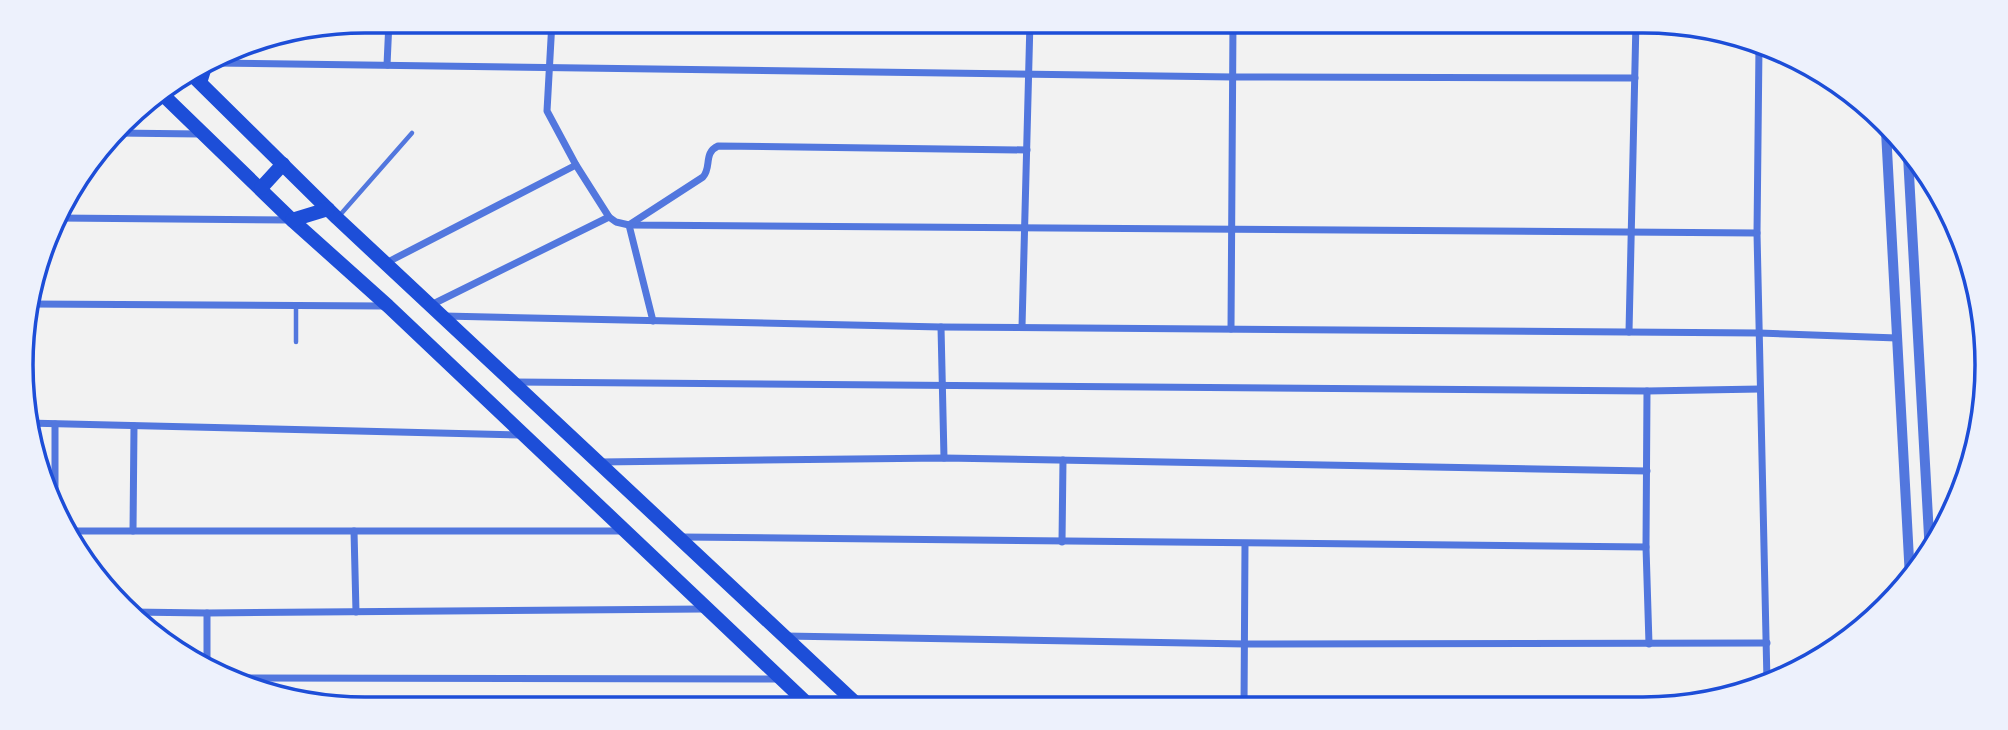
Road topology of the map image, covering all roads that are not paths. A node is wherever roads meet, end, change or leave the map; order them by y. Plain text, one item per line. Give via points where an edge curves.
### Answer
1 (388, 33) edge
2 (551, 33) edge
3 (1030, 33) edge
4 (1233, 33) edge
5 (1636, 33) edge
6 (1759, 55) edge
7 (228, 63) edge
8 (387, 65) junction
9 (548, 68) junction
10 (1028, 74) junction
11 (1233, 76) junction
12 (1635, 78) junction
13 (196, 79) edge
14 (166, 100) edge
15 (127, 133) edge
16 (412, 133) dead end
17 (203, 134) junction
18 (1886, 140) edge
19 (1027, 150) junction
20 (283, 164) junction
21 (576, 165) junction
22 (1909, 167) edge
23 (261, 188) junction
24 (332, 214) junction
25 (609, 216) junction
26 (67, 218) edge
27 (292, 220) junction
28 (629, 225) junction
29 (1026, 226) junction
30 (1232, 228) junction
31 (1632, 232) junction
32 (1757, 233) junction
33 (386, 263) junction
34 (39, 304) edge
35 (296, 305) junction
36 (431, 305) junction
37 (388, 306) junction
38 (443, 316) junction
39 (653, 321) junction
40 (941, 327) junction
41 (1022, 327) junction
42 (1231, 329) junction
43 (1629, 332) junction
44 (1759, 333) junction
45 (1897, 338) junction
46 (296, 342) dead end
47 (513, 382) junction
48 (942, 387) junction
49 (1760, 389) junction
50 (1647, 391) junction
51 (39, 424) edge
52 (55, 424) junction
53 (134, 426) junction
54 (525, 435) junction
55 (944, 458) junction
56 (1063, 460) junction
57 (599, 463) junction
58 (1647, 471) junction
59 (55, 482) edge
60 (78, 531) edge
61 (133, 531) junction
62 (354, 531) junction
63 (625, 531) junction
64 (1929, 533) edge
65 (678, 537) junction
66 (1062, 542) junction
67 (1245, 544) junction
68 (1646, 547) junction
69 (1909, 563) edge
70 (707, 609) junction
71 (144, 612) edge
72 (356, 612) junction
73 (207, 613) junction
74 (785, 636) junction
75 (1767, 643) junction
76 (1245, 644) junction
77 (1649, 644) junction
78 (207, 657) edge
79 (1767, 672) edge
80 (256, 678) edge
81 (779, 679) junction
82 (799, 697) edge
83 (849, 697) edge
84 (1244, 697) edge

1 - 8 street
2 - 9 street
3 - 10 street
4 - 11 street
5 - 12 street
6 - 32 street
7 - 8 street
8 - 9 street
9 - 10 street
9 - 21 street via 547,111
10 - 11 street
10 - 19 street
11 - 12 street
11 - 30 street
12 - 31 street
13 - 20 main road
14 - 17 main road
15 - 17 street
16 - 24 lane
17 - 23 main road
18 - 45 street
19 - 28 street via 718,146 708,154 703,177
19 - 29 street
20 - 23 main road
20 - 24 main road
21 - 25 street
21 - 33 street
22 - 64 street
23 - 27 main road
24 - 27 main road
24 - 33 main road
25 - 28 street
25 - 36 street
26 - 27 street
27 - 37 main road
28 - 29 street
28 - 39 street
29 - 30 street
29 - 41 street
30 - 31 street
30 - 42 street
31 - 32 street
31 - 43 street
32 - 44 street
33 - 36 main road
34 - 35 street
35 - 37 street
35 - 46 lane
36 - 38 main road
37 - 54 main road
38 - 39 street
38 - 47 main road
39 - 40 street
40 - 41 street
40 - 48 street
41 - 42 street
42 - 43 street
43 - 44 street
44 - 45 street
44 - 49 street
45 - 69 street
47 - 48 street
47 - 57 main road
48 - 50 street
48 - 55 street
49 - 50 street
49 - 75 street
50 - 58 street
51 - 52 street
52 - 53 street
52 - 59 street
53 - 54 street
53 - 61 street
54 - 63 main road
55 - 56 street
55 - 57 street
56 - 58 street
56 - 66 street
57 - 65 main road
58 - 68 street
60 - 61 street
61 - 62 street
62 - 63 street
62 - 72 street
63 - 70 main road
65 - 66 street
65 - 74 main road
66 - 67 street
67 - 68 street
67 - 76 street
68 - 77 street
70 - 72 street
70 - 81 main road
71 - 73 street
72 - 73 street
73 - 78 street
74 - 76 street
74 - 83 main road
75 - 77 street
75 - 79 street
76 - 77 street
76 - 84 street
80 - 81 street
81 - 82 main road

